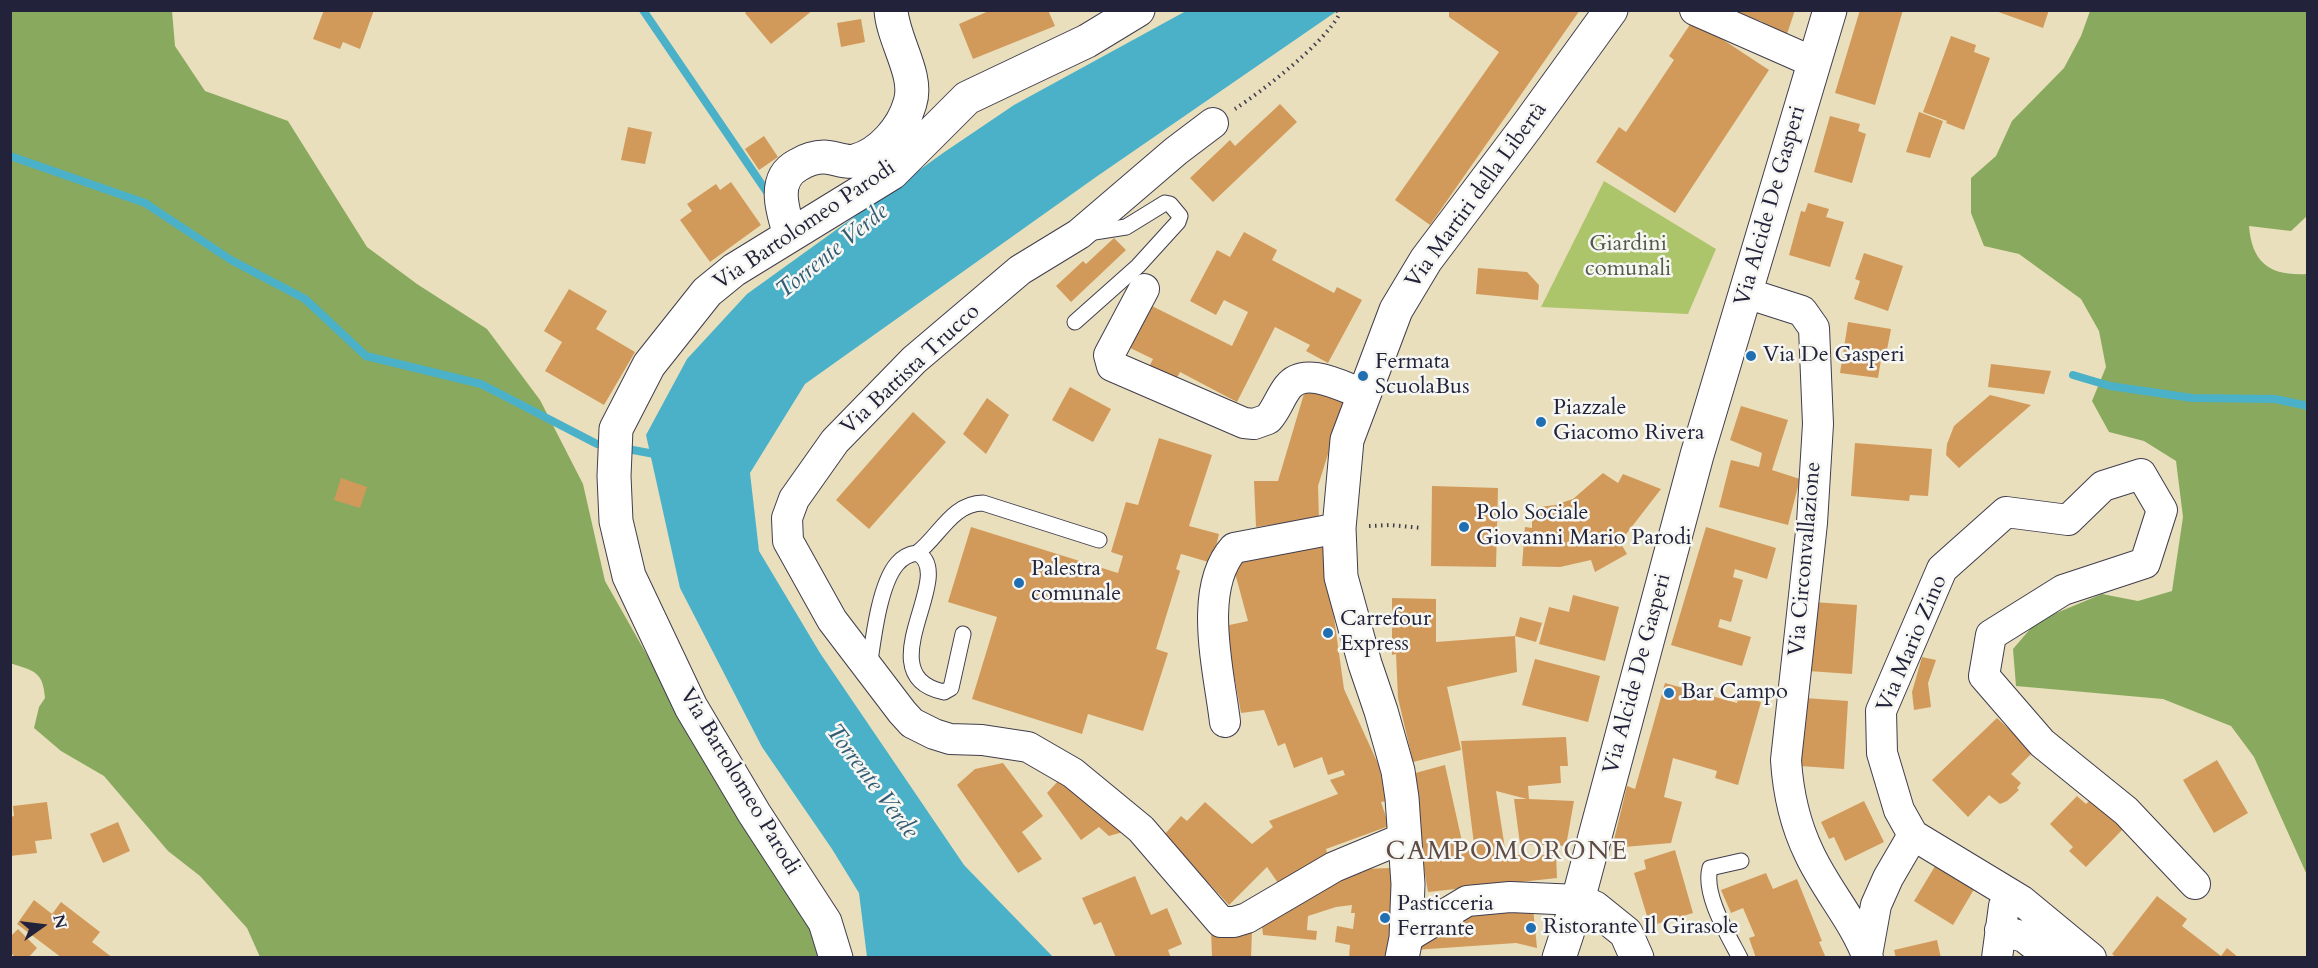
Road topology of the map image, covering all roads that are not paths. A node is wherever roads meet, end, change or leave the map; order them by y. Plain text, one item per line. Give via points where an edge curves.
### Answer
1 (891, 10) edge
2 (1138, 10) edge
3 (1611, 10) edge
4 (1695, 10) edge
5 (1830, 10) edge
6 (1813, 62) junction
7 (1213, 123) road end
8 (1079, 234) junction
9 (790, 235) junction
10 (1144, 289) dead end
11 (1746, 293) junction
12 (1075, 322) dead end
13 (1363, 394) junction
14 (1339, 528) junction
15 (1099, 540) dead end
16 (916, 553) junction
17 (963, 634) dead end
18 (869, 668) junction
19 (1225, 722) dead end
20 (1913, 835) junction
21 (1406, 837) junction
22 (1741, 861) dead end
23 (2195, 884) dead end
24 (2010, 894) junction
25 (1578, 900) junction
26 (1998, 944) edge
27 (1404, 948) edge
28 (1868, 956) edge
29 (837, 957) edge
30 (1559, 957) edge
31 (1637, 957) edge
32 (1740, 957) edge
33 (2051, 957) edge
34 (2091, 957) edge

1 - 9 main road via 897,42 912,82 911,102 901,126 882,146 854,162 812,158 790,170 783,180 781,194
2 - 9 main road, Via Bartolomeo Parodi via 1087,41 967,98 892,173
3 - 13 main road, Via Martiri della Libertà via 1426,260 1396,310
4 - 6 street
5 - 6 main road, Via Alcide De Gasperi
6 - 11 main road, Via Alcide De Gasperi
7 - 8 street, Via Battista Trucco
8 - 12 lane via 1126,227 1165,203 1180,216 1138,266
8 - 18 street, Via Battista Trucco via 1020,270 914,360 836,441 794,499 787,518 788,541 832,620
9 - 29 main road, Via Bartolomeo Parodi via 707,291 649,365 616,429 616,521 629,576 691,707 825,922
10 - 13 street via 1109,355 1112,366 1244,423 1268,419 1286,389 1298,378 1308,376
11 - 25 main road, Via Alcide De Gasperi via 1696,455
11 - 28 street, Via Circonvallazione via 1802,311 1814,328 1818,424 1812,523 1786,760 1788,786 1809,854
13 - 14 main road, Via Martiri della Libertà via 1347,440
14 - 19 street via 1234,548 1222,564 1213,623
14 - 21 main road, Via Martiri della Libertà via 1341,578 1398,771
15 - 16 lane via 974,503 942,525
16 - 17 lane via 926,561 928,578 910,656 926,685 944,692 951,688
16 - 18 lane via 904,558 892,571 878,614
18 - 21 street, Via Battista Trucco via 902,712 924,730 950,739 1028,747 1073,773 1141,829 1221,921 1247,918 1334,867
20 - 23 street, Via Mario Zino via 1885,770 1881,711 1942,569 2006,512 2068,520 2103,486 2141,474 2162,510 2145,563 2063,590 1991,635 1984,676 2042,743 2126,811
20 - 24 street, Via Mario Zino
20 - 28 street via 1876,905
21 - 27 main road, Via Martiri della Libertà
22 - 32 lane via 1710,868 1707,880 1721,921
24 - 26 street via 2004,906
24 - 34 street, Via Mario Zino
25 - 27 street via 1510,897 1467,902
25 - 30 main road, Via Alcide De Gasperi
25 - 31 main road via 1595,908 1626,933
26 - 33 street via 2024,937

